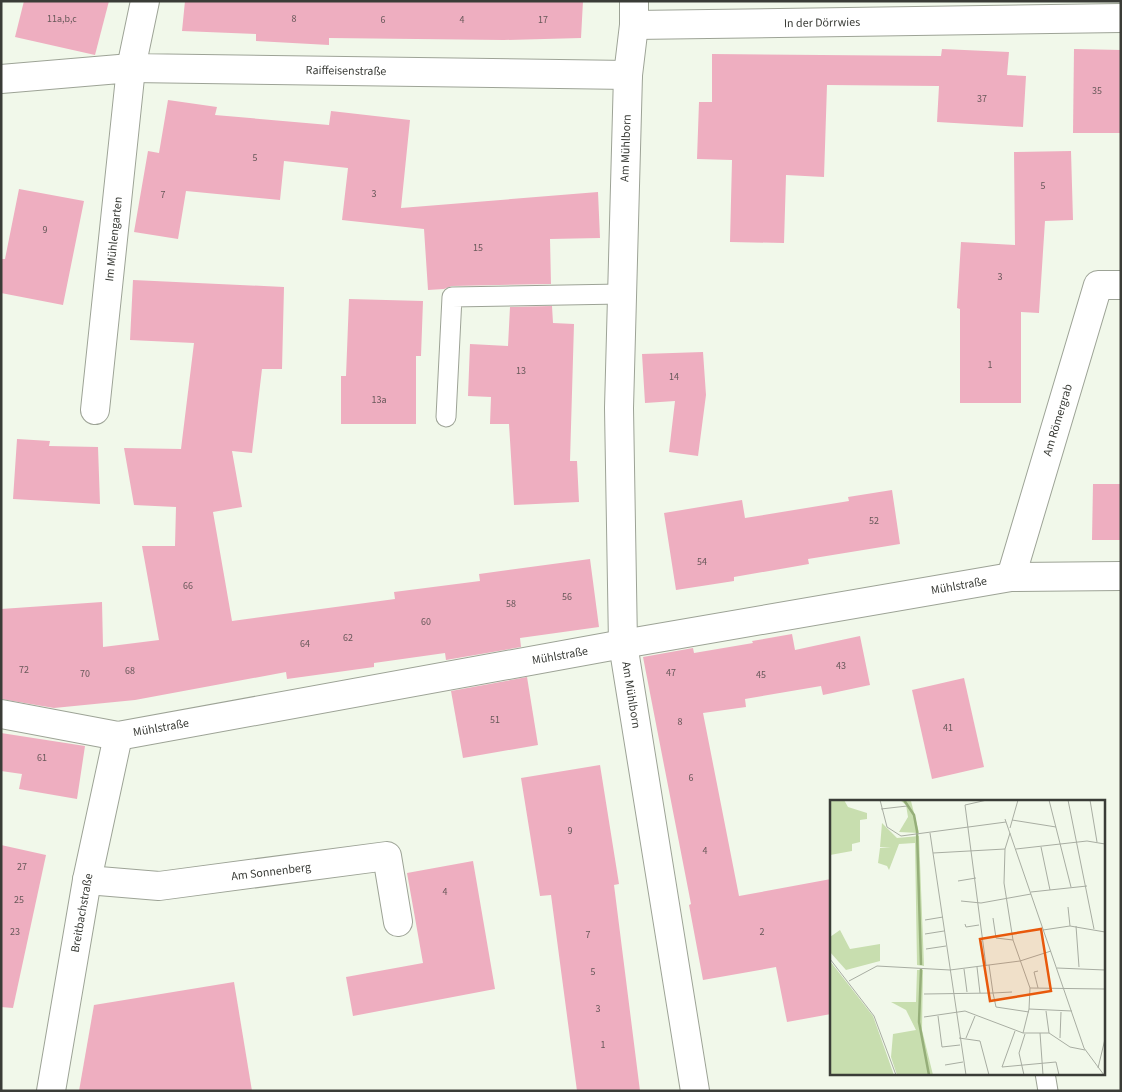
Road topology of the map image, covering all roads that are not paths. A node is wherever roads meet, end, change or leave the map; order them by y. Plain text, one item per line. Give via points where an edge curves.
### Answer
1 (145, 1) edge
2 (1010, 11) edge
3 (634, 13) edge
4 (1121, 18) edge
5 (131, 68) junction
6 (628, 75) junction
7 (1, 80) edge
8 (1121, 285) edge
9 (622, 294) junction
10 (95, 410) dead end
11 (446, 417) dead end
12 (1121, 576) edge
13 (1011, 577) junction
14 (623, 644) junction
15 (1, 714) edge
16 (118, 736) junction
17 (87, 880) junction
18 (398, 922) dead end
19 (1045, 1074) edge
20 (51, 1091) edge
21 (695, 1091) edge
22 (1048, 1091) edge

1 - 5 street
2 - 3 street, In der Dörrwies
2 - 4 street, In der Dörrwies
3 - 6 street, Am Mühlborn
5 - 6 street, Raiffeisenstraße
5 - 7 street, Raiffeisenstraße
5 - 10 street, Im Mühlengarten
6 - 9 street, Am Mühlborn
8 - 13 street, Am Römergrab via 1098,285
9 - 11 lane via 452,297
9 - 14 street, Am Mühlborn via 619,408
12 - 13 street, Mühlstraße
13 - 14 street, Mühlstraße
14 - 16 street, Mühlstraße
14 - 21 street, Am Mühlborn
15 - 16 street, Mühlstraße
16 - 17 street, Breitbachstraße
17 - 18 street, Am Sonnenberg via 159,886 388,856
17 - 20 street, Breitbachstraße
19 - 22 lane

